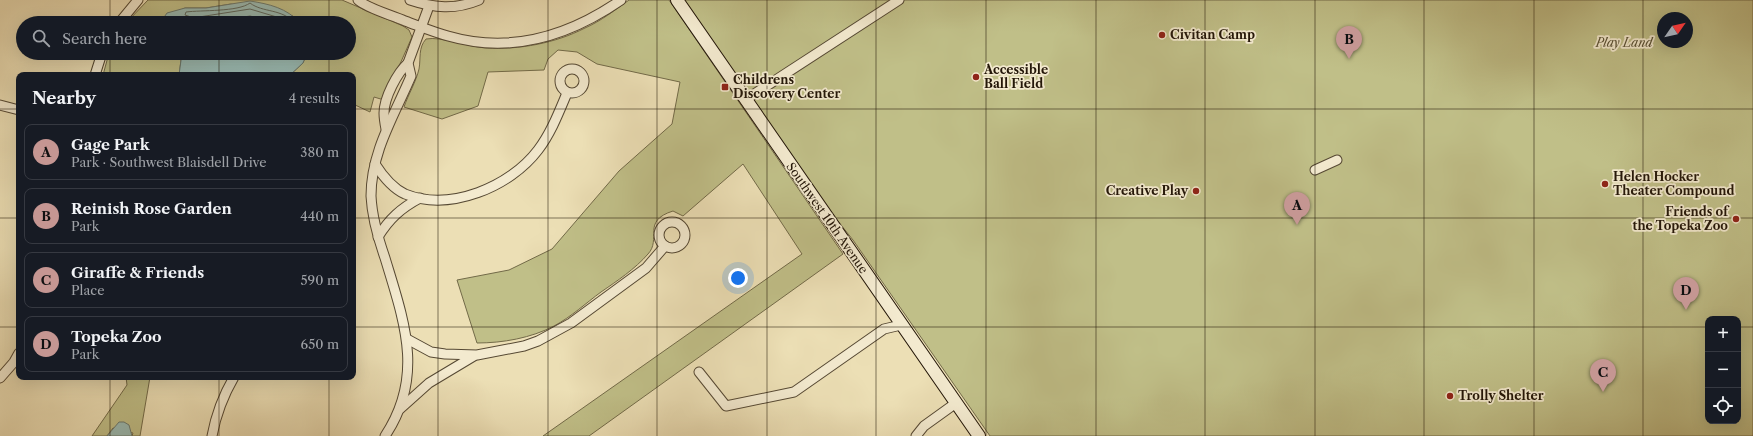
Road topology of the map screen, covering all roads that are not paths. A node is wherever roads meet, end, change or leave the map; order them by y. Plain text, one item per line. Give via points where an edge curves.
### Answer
1 (138, 0) edge
2 (358, 0) edge
3 (410, 0) edge
4 (479, 0) edge
5 (621, 0) edge
6 (677, 0) edge
7 (899, 0) edge
8 (429, 6) junction
9 (125, 16) edge
10 (421, 27) junction
11 (100, 60) edge
12 (408, 63) junction
13 (96, 72) edge
14 (567, 93) dead end
15 (745, 100) junction
16 (0, 105) edge
17 (16, 109) edge
18 (386, 129) junction
19 (1338, 160) dead end
20 (375, 164) junction
21 (1316, 170) dead end
22 (420, 198) junction
23 (378, 237) junction
24 (664, 246) dead end
25 (901, 324) junction
26 (407, 339) junction
27 (477, 355) junction
28 (16, 358) edge
29 (699, 372) dead end
30 (0, 378) edge
31 (232, 380) edge
32 (956, 403) junction
33 (400, 409) junction
34 (212, 436) edge
35 (385, 436) edge
36 (916, 436) edge
37 (979, 436) edge

1 - 9 street
2 - 10 street
3 - 8 street
4 - 8 street via 447,8
5 - 10 street via 577,26 542,38 520,42 466,40
6 - 15 main road, Southwest 10th Avenue
7 - 15 street
8 - 10 street
10 - 12 street
11 - 13 street
12 - 18 street via 411,76
12 - 18 street via 399,71 391,91 384,112
14 - 22 street via 539,149 516,173 499,184 476,193 439,199
15 - 25 main road, Southwest 10th Avenue
16 - 17 street
18 - 20 street
19 - 21 street
20 - 22 street via 394,186 404,193
20 - 23 street via 371,196
22 - 23 street via 398,211 386,223
23 - 26 street
24 - 27 street via 646,268 554,334 524,346
25 - 29 street via 884,329 794,392 726,406
25 - 32 main road, Southwest 10th Avenue
26 - 27 street via 430,352
26 - 33 street via 406,382
27 - 33 street via 429,383
28 - 30 street
31 - 34 street via 224,396
32 - 36 street via 924,426
32 - 37 main road, Southwest 10th Avenue
33 - 35 street

